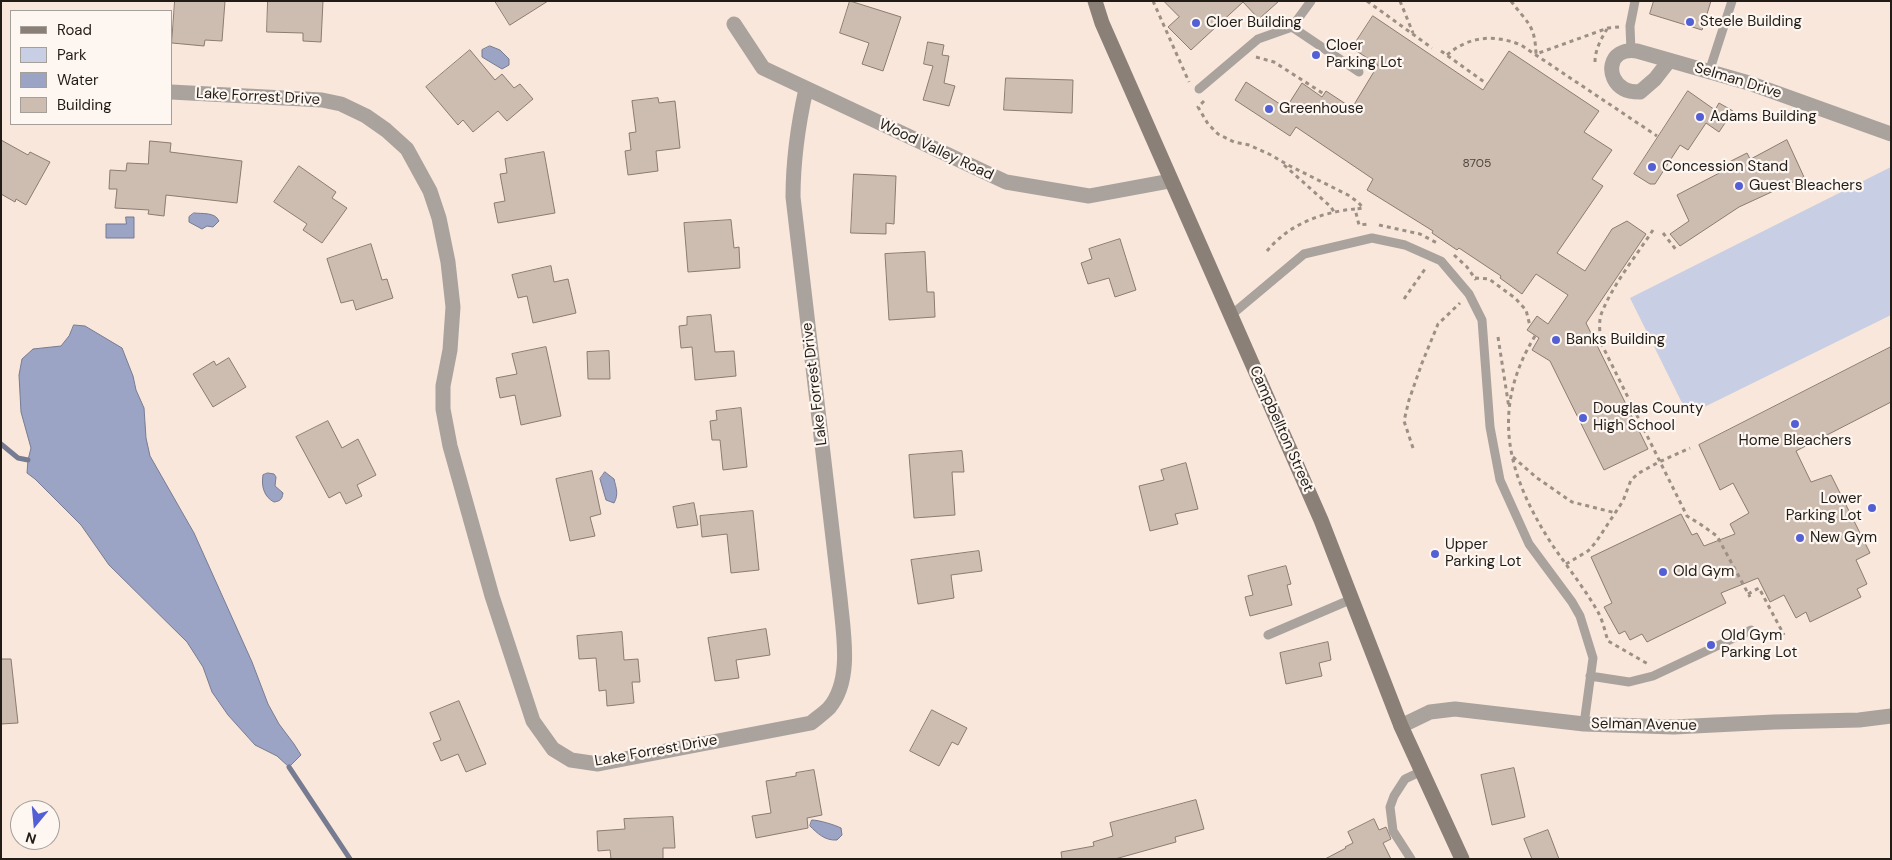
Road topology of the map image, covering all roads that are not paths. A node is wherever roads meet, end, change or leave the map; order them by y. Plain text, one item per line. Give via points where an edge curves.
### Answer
1 (1095, 1) edge
2 (1311, 1) edge
3 (1635, 1) edge
4 (1732, 1) edge
5 (734, 24) dead end
6 (1292, 27) junction
7 (1631, 51) junction
8 (1669, 61) junction
9 (1359, 72) dead end
10 (1709, 72) junction
11 (806, 89) junction
12 (1199, 89) dead end
13 (172, 92) edge
14 (1891, 134) edge
15 (1170, 181) junction
16 (1230, 316) junction
17 (1352, 599) junction
18 (1751, 630) dead end
19 (1268, 635) dead end
20 (1590, 676) junction
21 (1891, 716) edge
22 (1584, 724) junction
23 (1401, 726) junction
24 (1422, 772) junction
25 (1411, 859) edge
26 (1462, 859) edge

1 - 15 main road, Campbellton Street
2 - 6 lane
3 - 7 lane via 1630,26
4 - 10 lane
5 - 11 street, Wood Valley Road via 763,68
6 - 9 lane
6 - 12 lane via 1258,39
7 - 8 street, Selman Drive
7 - 8 street via 1617,54 1612,71 1615,81 1631,92 1647,88
8 - 10 street, Selman Drive
10 - 14 street, Selman Drive via 1760,86
11 - 13 street, Lake Forrest Drive via 793,164 793,197 840,598 843,680 829,707 811,723 598,764 571,760 553,749 533,720 492,596 443,410 453,307 440,218 430,191 407,149 366,116 342,104 322,100
11 - 15 street, Wood Valley Road via 1006,182 1089,196
15 - 16 main road, Campbellton Street
16 - 17 main road, Campbellton Street via 1321,520
16 - 20 lane via 1304,254 1372,238 1405,245 1441,261 1469,294 1482,320 1490,427 1500,480 1529,544 1572,602 1585,627 1593,658
17 - 19 lane
17 - 23 main road, Campbellton Street
18 - 20 lane via 1653,676 1629,682
20 - 22 lane
21 - 22 street, Selman Avenue via 1674,727
22 - 23 street, Selman Avenue via 1455,709 1430,712
23 - 24 main road, Campbellton Street
24 - 25 lane via 1405,779 1390,807 1393,831
24 - 26 main road, Campbellton Street

